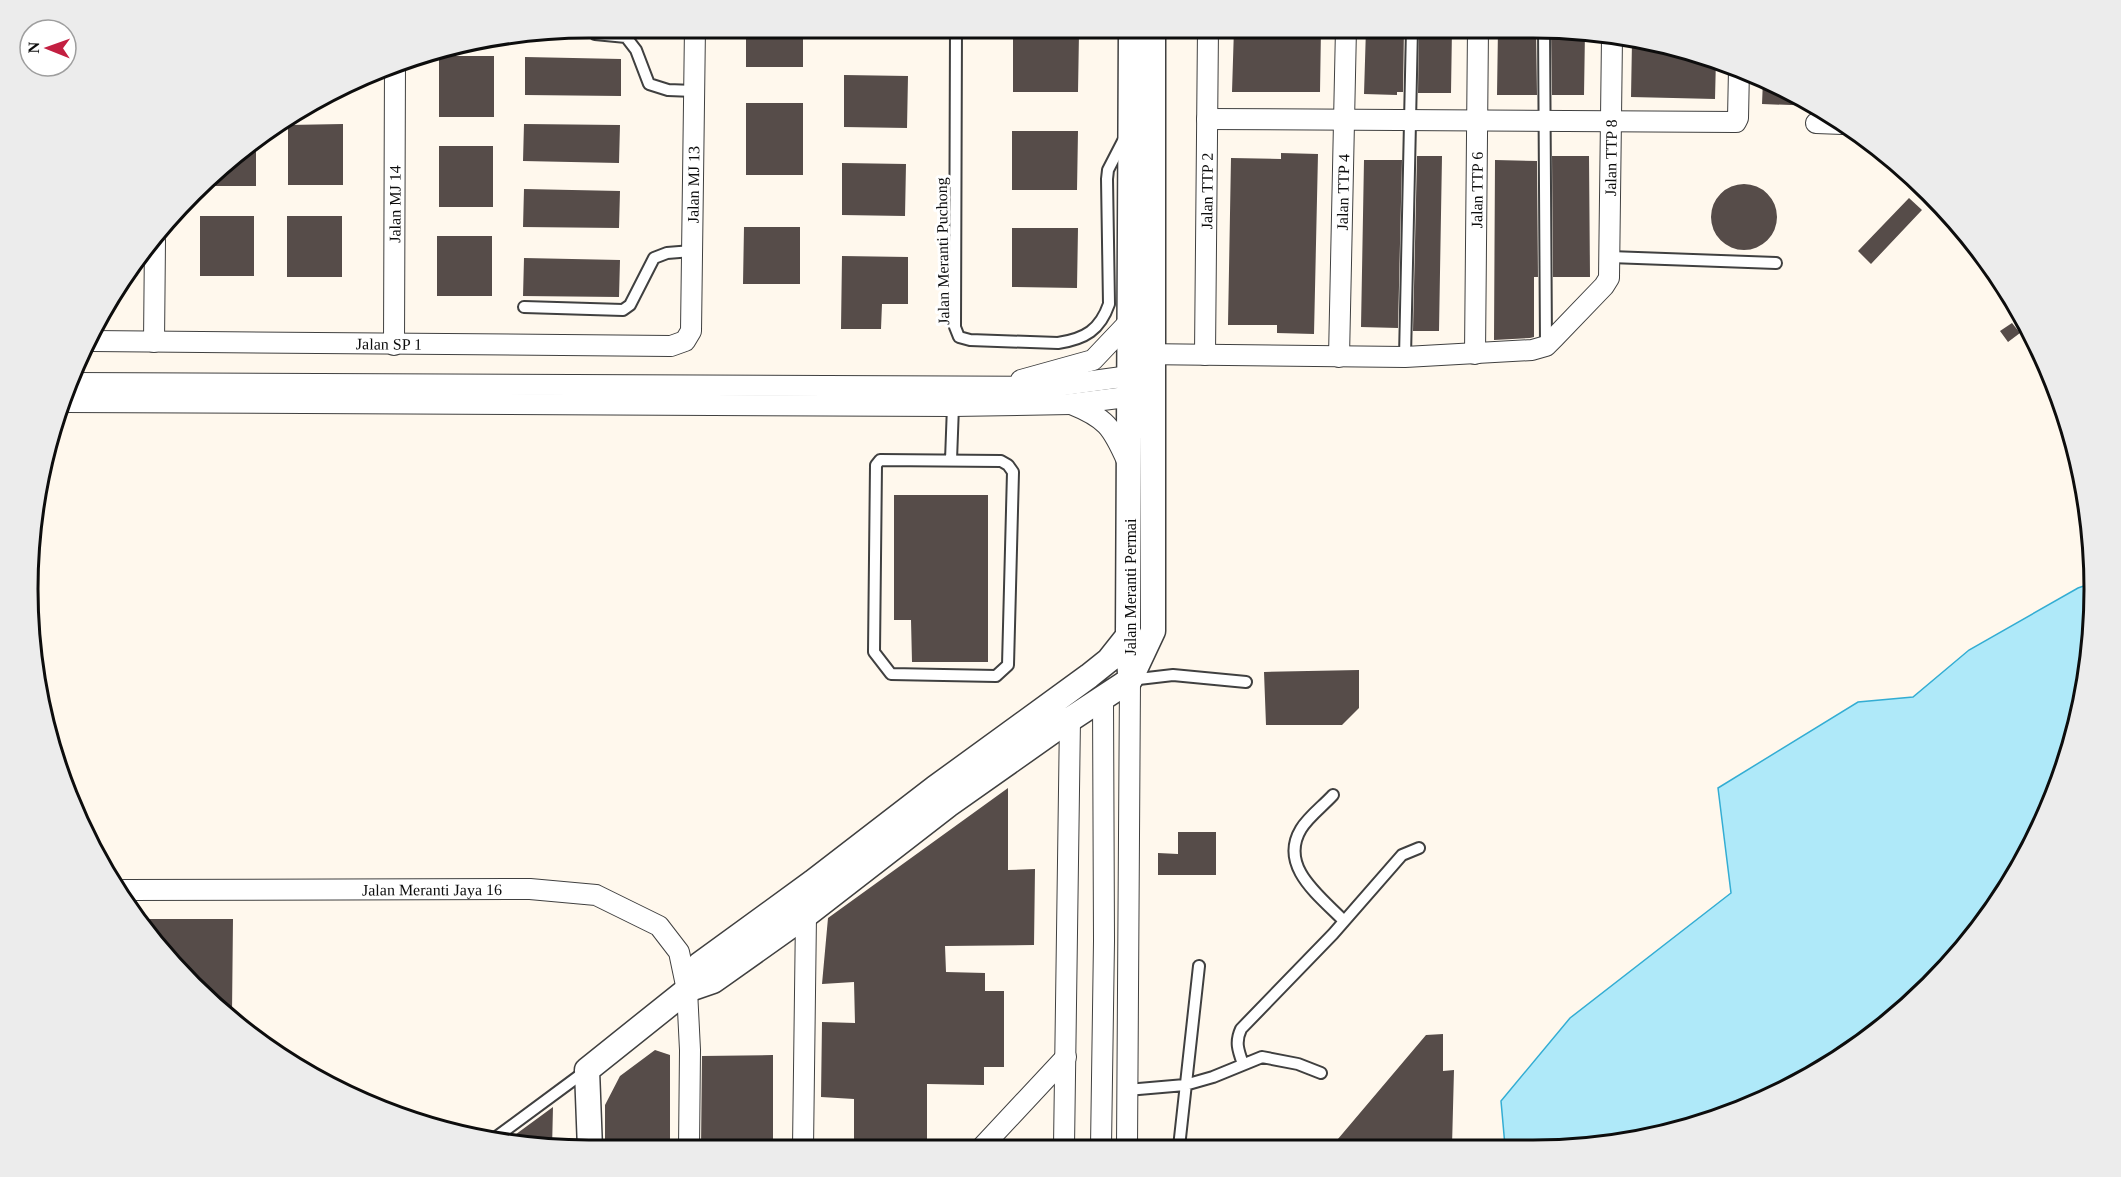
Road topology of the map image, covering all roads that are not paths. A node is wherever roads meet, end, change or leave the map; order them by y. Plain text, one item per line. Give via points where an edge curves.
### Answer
1 (627, 38) edge
2 (695, 38) edge
3 (956, 38) edge
4 (1131, 38) edge
5 (1153, 38) edge
6 (1208, 38) edge
7 (1346, 38) edge
8 (1412, 38) edge
9 (1478, 38) edge
10 (1544, 38) edge
11 (1612, 43) edge
12 (395, 73) edge
13 (1739, 77) edge
14 (694, 91) junction
15 (1207, 119) junction
16 (1344, 119) junction
17 (1410, 120) junction
18 (1476, 120) junction
19 (1545, 120) junction
20 (1610, 121) junction
21 (1816, 123) dead end
22 (1828, 123) edge
23 (1131, 125) junction
24 (155, 248) edge
25 (692, 251) junction
26 (1610, 257) junction
27 (1776, 263) dead end
28 (524, 306) dead end
29 (1130, 321) junction
30 (96, 341) edge
31 (685, 341) joint
32 (154, 342) junction
33 (394, 345) junction
34 (1546, 346) junction
35 (1474, 354) junction
36 (1205, 355) junction
37 (1339, 357) junction
38 (1406, 357) junction
39 (1142, 374) junction
40 (77, 383) edge
41 (992, 387) junction
42 (70, 402) edge
43 (1071, 404) junction
44 (953, 406) junction
45 (951, 460) junction
46 (1130, 469) junction
47 (1128, 636) junction
48 (1130, 680) junction
49 (1246, 682) dead end
50 (1103, 698) junction
51 (1070, 719) junction
52 (1334, 795) dead end
53 (1419, 848) dead end
54 (127, 890) edge
55 (806, 915) junction
56 (1344, 921) junction
57 (1199, 966) dead end
58 (687, 990) junction
59 (1066, 1057) junction
60 (1243, 1064) junction
61 (587, 1070) junction
62 (1321, 1073) dead end
63 (1185, 1085) junction
64 (1127, 1090) junction
65 (502, 1133) edge
66 (590, 1140) edge
67 (689, 1140) edge
68 (802, 1140) edge
69 (989, 1140) edge
70 (1065, 1140) edge
71 (1101, 1140) edge
72 (1127, 1140) edge
73 (1180, 1140) edge

1 - 14 lane via 636,50 649,84 668,90
2 - 14 street, Jalan MJ 13
3 - 23 lane, Jalan Meranti Puchong via 955,327 959,337 1058,343 1093,330 1103,320 1108,303 1108,170
4 - 23 street, Jalan Meranti Permai
5 - 39 street
6 - 15 street, Jalan TTP 2
7 - 16 street, Jalan TTP 4
8 - 17 lane
9 - 18 street, Jalan TTP 6
10 - 19 lane
11 - 20 street, Jalan TTP 8
12 - 33 street, Jalan MJ 14
13 - 20 street via 1736,122
14 - 25 street, Jalan MJ 13
15 - 16 street
15 - 36 street, Jalan TTP 2
16 - 17 street
16 - 37 street, Jalan TTP 4
17 - 18 street
17 - 38 lane
18 - 19 street
18 - 35 street, Jalan TTP 6
19 - 20 street
19 - 34 lane
20 - 26 street, Jalan TTP 8
21 - 22 street
23 - 29 street, Jalan Meranti Permai
24 - 32 street
25 - 28 lane via 654,258 630,305 622,310
25 - 31 street, Jalan MJ 13 via 691,331
26 - 27 lane
26 - 34 street, Jalan TTP 8 via 1609,278 1604,286
29 - 39 street, Jalan Meranti Permai
29 - 41 street via 1093,360
30 - 32 street, Jalan SP 1
31 - 33 street, Jalan SP 1 via 671,346
32 - 33 street, Jalan SP 1
34 - 35 street
35 - 38 street
36 - 37 street
36 - 39 street
37 - 38 street
39 - 41 street via 1048,387
39 - 43 street
39 - 46 street, Jalan Meranti Permai
39 - 48 street via 1153,631
40 - 41 street
42 - 44 street
43 - 44 street
43 - 46 street via 1103,420 1115,434
44 - 45 lane
45 - 45 lane via 880,460 876,465 874,652 891,674 996,676 1008,665 1012,472 1001,461
46 - 47 street, Jalan Meranti Permai
47 - 48 street, Jalan Meranti Permai
47 - 58 street via 1109,660 1089,676 699,965
48 - 49 lane via 1173,675
48 - 50 street
48 - 64 street, Jalan Meranti Permai
50 - 51 street
50 - 71 street
51 - 55 street
51 - 59 street
52 - 56 lane via 1301,828 1294,857 1303,877
53 - 56 lane via 1402,855
54 - 58 street, Jalan Meranti Jaya 16 via 530,889 596,894 659,926 679,952
55 - 58 street via 713,981
55 - 68 street
56 - 60 lane via 1241,1029 1237,1047
57 - 63 lane
58 - 61 street
58 - 67 street, Jalan Meranti Jaya 16
59 - 69 street
59 - 70 street
60 - 62 lane via 1262,1057
60 - 63 lane
61 - 65 lane
61 - 66 street
63 - 64 lane
63 - 73 lane
64 - 72 street, Jalan Meranti Permai

